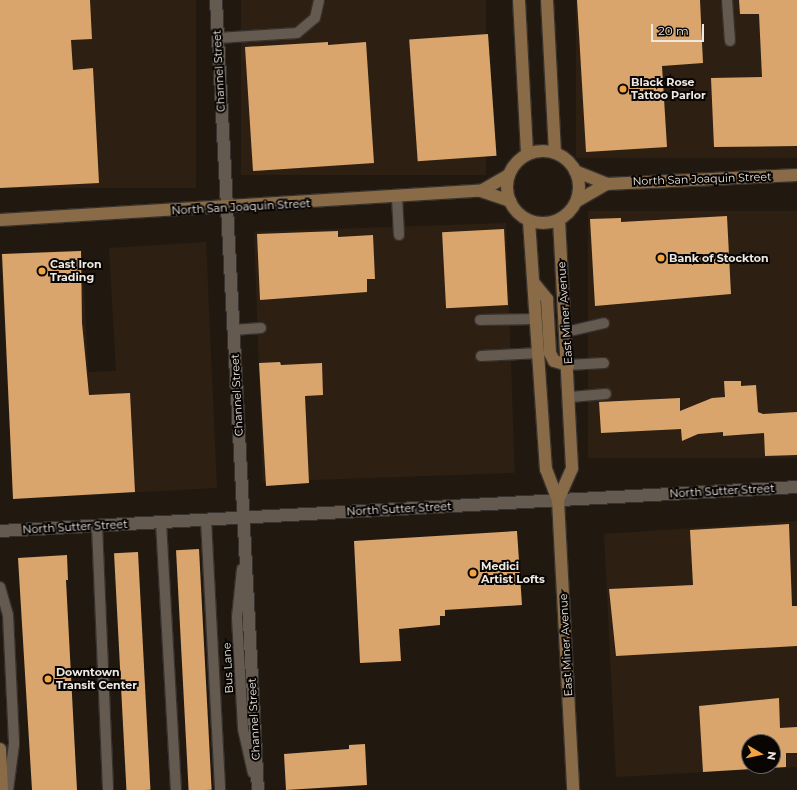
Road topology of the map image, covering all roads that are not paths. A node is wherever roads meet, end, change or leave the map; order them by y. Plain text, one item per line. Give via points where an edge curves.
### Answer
1 (216, 0) edge
2 (319, 0) edge
3 (519, 0) edge
4 (547, 0) edge
5 (727, 0) edge
6 (218, 38) junction
7 (730, 41) dead end
8 (555, 153) junction
9 (527, 154) junction
10 (575, 171) junction
11 (509, 175) junction
12 (797, 176) edge
13 (607, 184) junction
14 (481, 191) junction
15 (397, 197) junction
16 (577, 201) junction
17 (510, 202) junction
18 (226, 208) junction
19 (0, 220) edge
20 (559, 220) junction
21 (529, 221) junction
22 (399, 235) dead end
23 (534, 283) junction
24 (536, 318) junction
25 (480, 320) dead end
26 (604, 323) dead end
27 (549, 324) junction
28 (261, 328) dead end
29 (233, 330) junction
30 (566, 332) junction
31 (539, 353) junction
32 (481, 356) dead end
33 (604, 362) dead end
34 (568, 365) junction
35 (606, 394) dead end
36 (570, 397) junction
37 (797, 487) edge
38 (558, 500) junction
39 (244, 518) junction
40 (206, 520) junction
41 (161, 522) junction
42 (97, 526) junction
43 (0, 531) edge
44 (0, 587) edge
45 (0, 749) edge
46 (2, 790) edge
47 (8, 790) edge
48 (108, 790) edge
49 (176, 790) edge
50 (220, 790) edge
51 (258, 790) edge
52 (574, 790) edge

1 - 6 street, Channel Street
2 - 6 lane via 315,18 297,33
3 - 9 main road
4 - 8 main road
5 - 7 lane
6 - 18 street, Channel Street
8 - 9 main road via 539,150
8 - 10 main road via 563,156
9 - 11 main road via 517,162
10 - 13 main road, North San Joaquin Street
10 - 16 main road via 580,188
11 - 14 main road, North San Joaquin Street
11 - 17 main road via 507,183
12 - 13 main road, North San Joaquin Street
13 - 16 main road, North San Joaquin Street
14 - 15 main road, North San Joaquin Street
14 - 17 main road, North San Joaquin Street
15 - 18 main road, North San Joaquin Street
15 - 22 lane
16 - 20 main road
17 - 21 main road via 519,214
18 - 19 main road, North San Joaquin Street
18 - 29 street, Channel Street
20 - 21 main road via 540,224
20 - 30 main road, East Miner Avenue
21 - 23 main road, East Miner Avenue
23 - 24 main road, East Miner Avenue
23 - 27 main road via 547,299
24 - 25 lane
24 - 31 main road, East Miner Avenue
26 - 30 lane
27 - 30 main road
27 - 34 main road via 550,353 554,361
28 - 29 lane
29 - 39 street, Channel Street
30 - 34 main road, East Miner Avenue
31 - 32 lane
31 - 38 main road, East Miner Avenue via 546,469
33 - 34 lane
34 - 36 main road, East Miner Avenue
35 - 36 lane
36 - 38 main road, East Miner Avenue via 572,468
37 - 38 street, North Sutter Street
38 - 39 street, North Sutter Street
38 - 52 main road, East Miner Avenue
39 - 40 street, North Sutter Street
39 - 51 street, Channel Street
40 - 41 street, North Sutter Street
40 - 50 lane
41 - 42 street, North Sutter Street
41 - 49 lane
42 - 43 street, North Sutter Street
42 - 48 lane
44 - 47 lane via 8,615 14,744
45 - 46 main road

